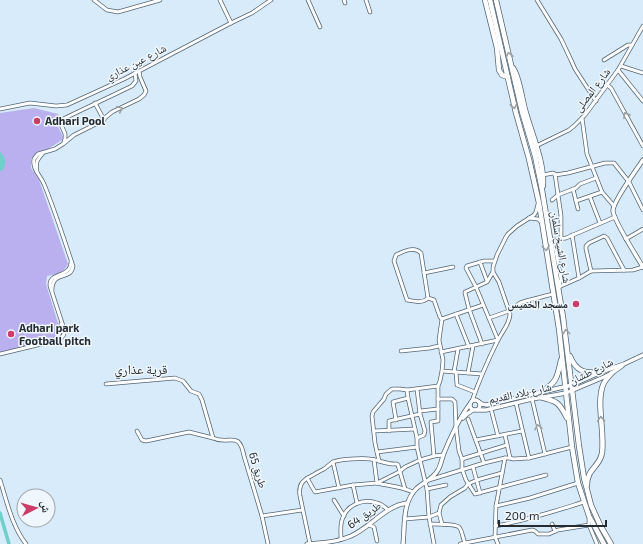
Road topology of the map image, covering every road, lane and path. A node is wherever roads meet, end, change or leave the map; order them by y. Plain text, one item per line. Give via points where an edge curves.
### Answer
1 (94, 0) edge
2 (160, 0) edge
3 (220, 0) edge
4 (271, 0) edge
5 (308, 0) edge
6 (366, 0) edge
7 (484, 0) edge
8 (490, 0) edge
9 (496, 0) edge
10 (537, 0) edge
11 (370, 12) dead end
12 (230, 23) junction
13 (643, 26) edge
14 (320, 27) dead end
15 (632, 45) junction
16 (604, 60) dead end
17 (621, 66) junction
18 (512, 67) junction
19 (618, 70) junction
20 (139, 71) junction
21 (135, 73) junction
22 (643, 73) edge
23 (508, 77) junction
24 (607, 85) junction
25 (643, 92) edge
26 (639, 96) junction
27 (596, 101) junction
28 (643, 101) edge
29 (96, 103) junction
30 (0, 109) edge
31 (582, 118) junction
32 (104, 120) junction
33 (65, 134) junction
34 (74, 135) junction
35 (63, 144) junction
36 (536, 146) junction
37 (643, 146) edge
38 (643, 160) edge
39 (591, 167) junction
40 (543, 175) junction
41 (555, 175) junction
42 (596, 178) junction
43 (628, 182) junction
44 (573, 189) junction
45 (542, 190) junction
46 (602, 192) junction
47 (558, 195) junction
48 (590, 197) junction
49 (608, 199) junction
50 (617, 199) junction
51 (552, 200) dead end
52 (576, 201) junction
53 (539, 203) junction
54 (614, 206) junction
55 (578, 210) dead end
56 (643, 210) edge
57 (615, 217) junction
58 (529, 218) junction
59 (542, 223) junction
60 (600, 223) junction
61 (643, 229) edge
62 (572, 235) junction
63 (561, 238) junction
64 (626, 239) junction
65 (553, 240) junction
66 (494, 261) junction
67 (480, 262) junction
68 (453, 267) dead end
69 (643, 267) edge
70 (624, 270) junction
71 (493, 272) junction
72 (591, 272) junction
73 (424, 273) junction
74 (579, 278) junction
75 (487, 281) junction
76 (559, 287) junction
77 (476, 288) junction
78 (553, 294) junction
79 (428, 298) junction
80 (483, 305) junction
81 (469, 309) junction
82 (510, 312) junction
83 (456, 314) junction
84 (488, 318) junction
85 (442, 319) junction
86 (498, 340) junction
87 (482, 344) junction
88 (439, 346) junction
89 (473, 346) junction
90 (468, 347) junction
91 (458, 349) junction
92 (568, 349) junction
93 (401, 351) dead end
94 (441, 352) junction
95 (0, 354) edge
96 (643, 355) edge
97 (562, 356) junction
98 (624, 364) junction
99 (442, 371) junction
100 (455, 372) junction
101 (468, 372) junction
102 (601, 372) junction
103 (612, 373) junction
104 (482, 374) junction
105 (106, 384) dead end
106 (438, 386) junction
107 (566, 387) junction
108 (572, 388) junction
109 (417, 389) junction
110 (407, 390) junction
111 (475, 392) junction
112 (566, 392) junction
113 (540, 395) junction
114 (408, 398) junction
115 (438, 399) junction
116 (532, 399) junction
117 (471, 402) junction
118 (478, 402) junction
119 (516, 403) junction
120 (438, 409) junction
121 (491, 409) junction
122 (475, 410) junction
123 (420, 413) junction
124 (412, 417) junction
125 (468, 419) dead end
126 (396, 420) junction
127 (569, 422) junction
128 (456, 426) junction
129 (415, 429) junction
130 (431, 430) junction
131 (137, 431) dead end
132 (374, 431) junction
133 (389, 431) junction
134 (425, 431) junction
135 (522, 431) junction
136 (505, 435) junction
137 (498, 436) junction
138 (213, 438) junction
139 (417, 438) junction
140 (476, 440) junction
141 (507, 445) junction
142 (417, 447) junction
143 (572, 447) junction
144 (377, 452) junction
145 (481, 453) junction
146 (443, 454) junction
147 (545, 454) junction
148 (434, 456) junction
149 (505, 458) junction
150 (510, 458) junction
151 (529, 458) junction
152 (462, 459) junction
153 (374, 460) junction
154 (420, 460) junction
155 (378, 461) junction
156 (333, 462) junction
157 (484, 463) junction
158 (473, 467) junction
159 (462, 470) junction
160 (400, 471) junction
161 (502, 473) junction
162 (546, 475) dead end
163 (307, 478) junction
164 (0, 480) edge
165 (477, 480) junction
166 (426, 482) junction
167 (578, 482) junction
168 (377, 483) junction
169 (468, 484) junction
170 (353, 485) junction
171 (446, 485) dead end
172 (499, 487) junction
173 (339, 488) junction
174 (405, 489) junction
175 (427, 489) junction
176 (413, 492) junction
177 (480, 493) junction
178 (587, 493) junction
179 (334, 500) dead end
180 (584, 502) junction
181 (357, 503) junction
182 (407, 503) junction
183 (496, 506) junction
184 (302, 510) junction
185 (388, 510) junction
186 (439, 513) junction
187 (262, 516) junction
188 (344, 516) junction
189 (589, 516) junction
190 (429, 517) junction
191 (405, 519) junction
192 (430, 524) junction
193 (442, 524) junction
194 (552, 524) dead end
195 (369, 525) junction
196 (589, 525) junction
197 (494, 526) junction
198 (555, 531) junction
199 (494, 537) junction
200 (342, 539) junction
201 (378, 541) dead end
202 (465, 542) junction
203 (26, 544) edge
204 (268, 544) edge
205 (307, 544) edge
206 (310, 544) edge
207 (313, 544) edge
208 (403, 544) edge
209 (434, 544) edge
210 (460, 544) edge
211 (498, 544) edge
212 (596, 544) edge
213 (604, 544) edge
214 (611, 544) edge

1 - 2 street via 111,12
3 - 12 street
4 - 12 street, شارع عين عذاري via 252,13
5 - 14 street
6 - 11 street
7 - 23 main road via 497,48 499,70 502,75
8 - 23 main road, شارع الشيخ سلمان
18 -> 9 main road, شارع الشيخ سلمان
10 - 27 street
12 - 20 street, شارع عين عذاري
13 - 15 street, شارع المصلى
15 - 16 street
15 - 17 street, شارع المصلى
17 - 19 street, شارع المصلى
17 - 22 street
18 - 36 main road
18 - 45 main road, شارع الشيخ سلمان
19 - 24 street, شارع المصلى
19 - 26 street
20 - 21 street, شارع عين عذاري
32 -> 20 street via 112,112 144,95 146,91
21 - 29 street via 136,81 132,86
21 - 30 street, شارع عين عذاري via 67,105 30,103
23 -> 53 main road, شارع الشيخ سلمان
24 - 27 street, شارع المصلى
37 -> 24 street
25 - 26 street
26 - 28 street
27 - 31 street, شارع المصلى
29 - 32 street
29 - 33 street via 63,119 61,124
31 - 36 street, شارع المصلى via 564,133
31 - 39 street via 586,152
32 - 34 street
33 - 34 street
33 - 35 street
34 - 35 street
35 - 95 street via 43,153 36,162 37,172 47,192 73,266 72,271 61,275 52,285 64,329 63,336 58,340
36 - 40 main road
38 - 43 street
39 - 41 street
39 - 42 street
39 - 43 street via 614,163
40 - 41 street via 553,172
40 - 45 main road
41 - 47 street
42 - 44 street
42 - 46 street
43 - 50 street
43 - 56 street
44 - 47 street
44 - 52 street
45 - 65 main road, شارع الشيخ سلمان
46 - 48 street
46 - 49 street
47 - 51 street
47 - 63 street
48 - 52 street
48 - 60 street
49 - 50 street
49 - 54 street
50 - 54 street
52 - 55 street
53 - 58 street via 536,212
53 - 59 main road, شارع الشيخ سلمان
54 - 57 street
57 - 60 street
57 - 64 street
58 - 59 street via 538,219
58 - 66 street via 508,234
59 -> 78 main road, شارع الشيخ سلمان
60 - 62 street
61 - 64 street
62 - 63 street
62 - 74 street
63 - 65 street
64 - 69 street
65 - 76 main road, شارع الشيخ سلمان
66 - 67 street
66 - 71 street
67 - 75 street
67 - 77 street via 466,267
68 - 73 street
69 - 70 street
70 - 72 street
70 - 72 street via 604,236 586,246
71 - 75 street
71 - 82 street
72 - 74 street
73 - 79 street
73 - 79 street via 421,253 418,250 407,250 395,257 394,261 407,300 419,302
74 - 76 street
75 - 77 street
92 -> 76 main road, شارع الشيخ سلمان
77 - 80 street
77 - 81 street via 465,292
78 - 82 street via 526,300
78 - 97 main road, شارع الشيخ سلمان
79 - 85 street via 434,300
80 - 81 street
80 - 84 street
81 - 83 street
81 - 87 street
82 - 84 street
82 - 86 street via 509,321
83 - 85 street
83 - 90 street
84 - 86 street
85 - 88 street
86 - 87 street
86 - 104 street
87 - 89 street
88 - 93 street
88 - 94 street
89 - 90 street
89 - 101 street
90 - 91 street
91 - 94 street
91 - 100 street
92 - 102 main road via 579,369 591,373
92 - 108 main road, شارع الشيخ سلمان
94 - 99 street
96 - 98 street, شارع طشان
97 - 107 main road, شارع الشيخ سلمان
97 - 113 main road via 558,376
98 - 102 street, شارع طشان
98 - 103 street, شارع طشان
99 - 100 street
99 - 106 street
100 - 101 street
100 - 111 street via 456,384
101 - 104 street
102 - 108 street, شارع طشان
103 - 108 street, شارع طشان
178 -> 103 main road via 588,476 602,454 602,389
104 - 111 street
105 - 138 street via 175,378 183,381 191,392 199,394
106 - 109 street
106 - 115 street
107 - 108 street, شارع طشان
107 - 112 main road, شارع الشيخ سلمان
107 - 113 street, شارع بلاد القديم
108 - 112 street, شارع طشان
108 - 178 main road, شارع الشيخ سلمان
109 - 110 street
109 - 123 street
110 - 114 street
110 - 132 street via 392,390 386,394 373,412
111 - 117 street
111 - 118 street
112 - 113 street, شارع بلاد القديم
112 - 127 main road, شارع الشيخ سلمان
113 - 116 street, شارع بلاد القديم
113 - 118 street, شارع بلاد القديم via 487,405
113 - 127 main road via 558,403
114 - 124 street
114 - 126 street via 393,402
115 - 120 street
115 - 128 street via 455,402
116 - 119 street, شارع بلاد القديم
147 -> 116 street
117 - 118 street
117 - 122 street via 471,407
117 - 128 street
118 - 122 street via 480,406
119 - 121 street, شارع بلاد القديم
119 - 135 street
120 - 123 street
120 - 130 street via 438,421 431,422
121 - 122 street, شارع بلاد القديم
121 - 137 street
122 - 128 street via 467,414
123 - 124 street
123 - 134 street
124 - 126 street
124 - 129 street
125 - 140 street
126 - 133 street via 388,422
127 - 143 main road, شارع الشيخ سلمان
128 - 146 street
128 - 152 street
129 - 133 street
129 - 139 street
130 - 134 street
130 - 148 street
131 - 138 street via 142,440 146,441 189,432
132 - 133 street
132 - 144 street
134 - 139 street via 424,435
135 - 136 street
135 - 151 street
136 - 137 street
136 - 141 street
137 - 140 street
138 - 187 street, طريق 65 via 240,443
139 - 142 street
140 - 145 street
141 - 145 street
141 - 150 street
142 - 144 street
142 - 154 street
143 - 147 street
143 - 167 main road, شارع الشيخ سلمان
144 - 155 street
145 - 152 street
145 - 157 street
146 - 148 street
146 - 166 street via 438,470
147 - 151 street
148 - 154 street
149 - 150 street
149 - 157 street
149 - 161 street
150 - 151 street
152 - 159 street
153 - 155 street
153 - 156 street
153 - 168 street
154 - 160 street
154 - 166 street
155 - 160 street via 397,464
156 - 163 street
156 - 173 street
157 - 158 street
158 - 159 street
158 - 165 street
159 - 166 street
159 - 169 street
160 - 168 street
160 - 174 street
161 - 165 street
161 - 172 street
162 - 172 street
163 - 173 street via 315,492
163 - 184 street via 302,482 299,491
164 - 203 street via 13,521
165 - 169 street
165 - 177 street
166 - 175 street
166 - 176 street
167 - 180 main road, شارع الشيخ سلمان
167 - 183 street
168 - 170 street
168 - 174 street
169 - 177 street via 475,494
169 - 186 street via 440,505
170 - 173 street
170 - 181 street
171 - 175 street
172 - 177 street
172 - 183 street
174 - 176 street
175 - 190 street
176 - 182 street
178 - 214 main road, شارع الشيخ سلمان
179 - 188 street
180 - 189 main road, شارع الشيخ سلمان
180 - 197 street
181 - 185 street via 376,502
181 - 188 street via 347,510
182 - 185 street, طريق 64
182 - 191 street
183 - 197 street
184 - 187 street
184 - 206 street
185 - 195 street, طريق 64
186 - 190 street
186 - 193 street
187 - 204 street, طريق 65
188 - 200 street via 341,525
189 - 196 street
189 - 213 main road, شارع الشيخ سلمان
190 - 191 street
190 - 192 street
191 - 208 street
192 - 193 street
192 - 209 street
193 - 202 street via 459,528
194 - 198 street
195 - 200 street, طريق 64
195 - 201 street via 374,527
196 - 198 street
196 - 212 street
197 - 199 street
198 - 199 street via 539,534 532,530
199 - 202 street
199 - 211 street
200 - 207 street, طريق 64
202 - 210 street
205 - 206 street, طريق 64
206 - 207 street, طريق 64

